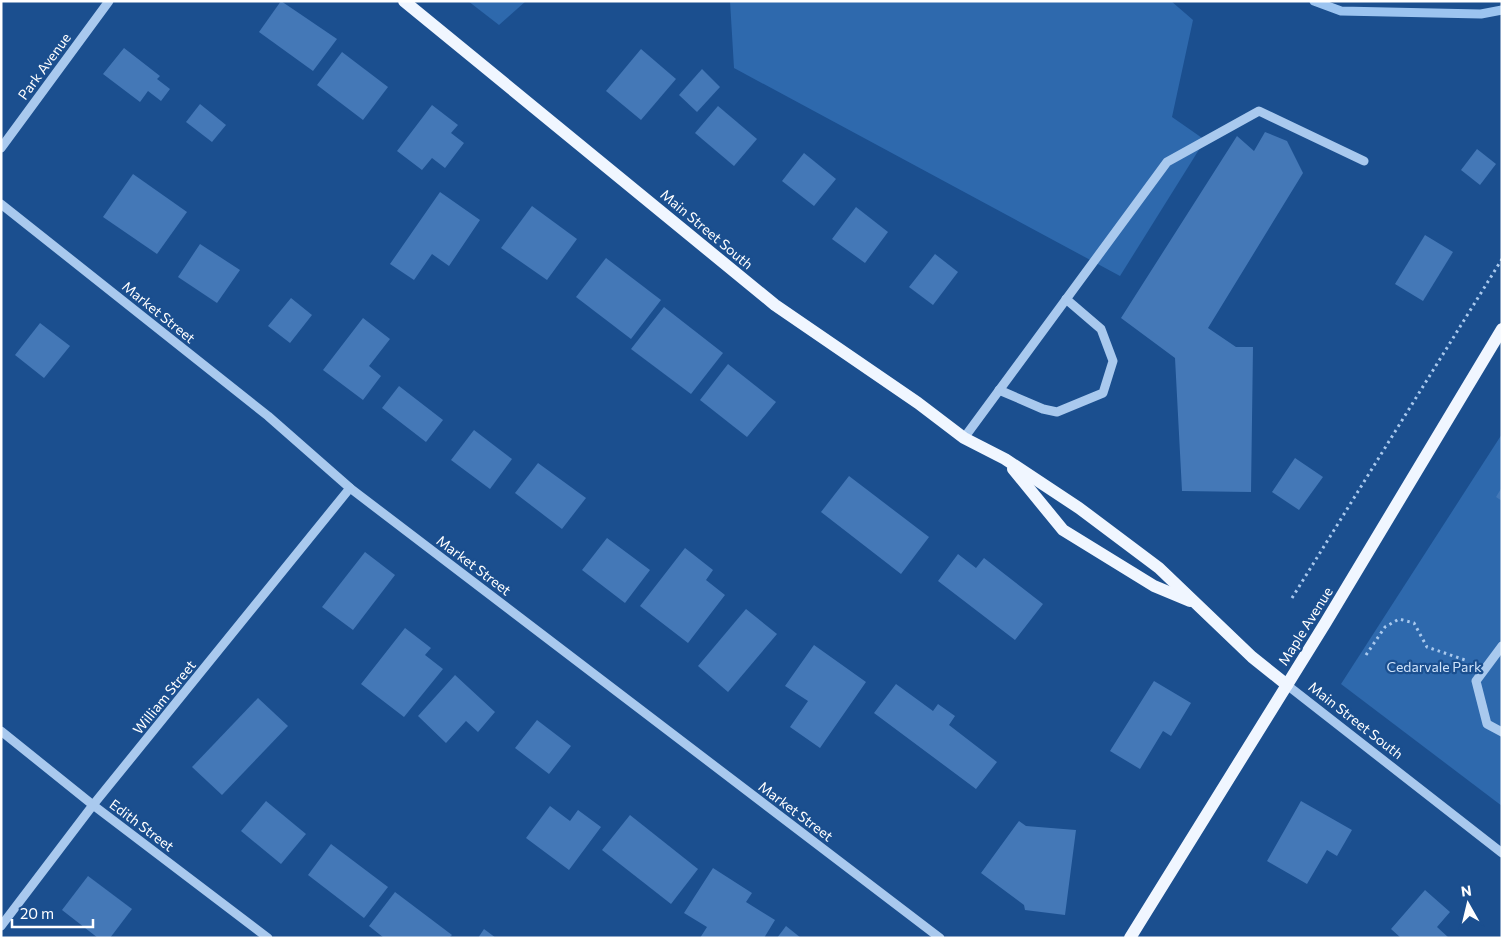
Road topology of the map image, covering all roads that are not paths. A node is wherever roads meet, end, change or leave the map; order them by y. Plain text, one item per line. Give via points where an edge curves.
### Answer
1 (109, 1) edge
2 (404, 1) edge
3 (1, 148) edge
4 (1364, 162) dead end
5 (1, 204) edge
6 (1066, 299) junction
7 (1502, 328) edge
8 (999, 390) junction
9 (964, 438) junction
10 (1005, 459) junction
11 (350, 488) junction
12 (1197, 603) junction
13 (1502, 646) edge
14 (1287, 685) junction
15 (1, 731) edge
16 (1502, 732) edge
17 (93, 805) junction
18 (1502, 853) edge
19 (1, 926) edge
20 (268, 938) edge
21 (940, 938) edge
22 (1130, 938) edge

1 - 3 street, Park Avenue
2 - 9 main road, Main Street South via 775,305 918,402
4 - 6 street via 1259,111 1167,162
5 - 11 street, Market Street via 268,416
6 - 8 street
6 - 8 street via 1101,329 1113,361 1103,392 1057,412
7 - 14 main road, Maple Avenue
8 - 9 street
9 - 10 main road, Main Street South
10 - 12 main road, Main Street South via 1116,535
10 - 12 main road, Main Street South via 1063,530 1154,586
11 - 17 street, William Street
11 - 21 street, Market Street
12 - 14 main road, Main Street South via 1252,657
13 - 16 street via 1476,681 1487,724
14 - 18 street, Main Street South
14 - 22 main road, Maple Avenue
15 - 17 street, Edith Street
17 - 19 street, William Street
17 - 20 street, Edith Street

